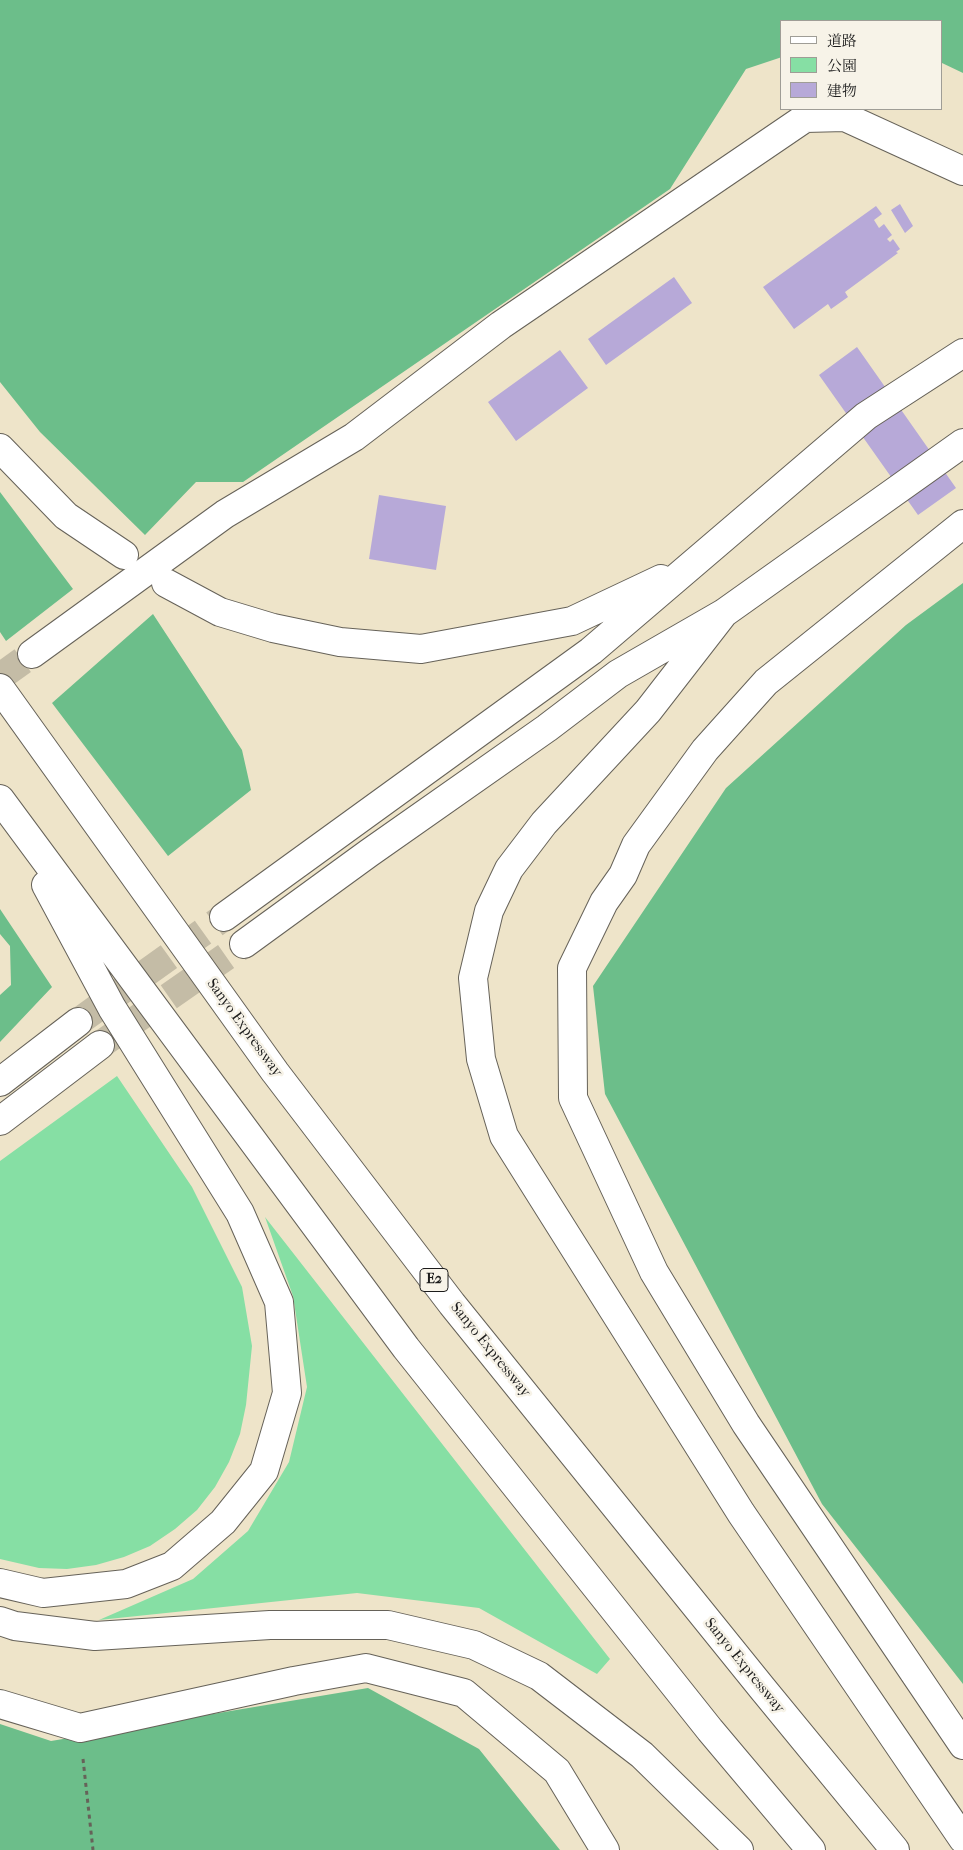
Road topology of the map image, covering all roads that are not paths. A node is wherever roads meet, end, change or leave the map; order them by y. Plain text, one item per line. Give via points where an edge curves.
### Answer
1 (963, 171) edge
2 (963, 353) edge
3 (963, 443) edge
4 (0, 448) edge
5 (963, 524) edge
6 (124, 555) dead end
7 (693, 564) junction
8 (166, 583) dead end
9 (724, 614) junction
10 (32, 654) tunnel mouth
11 (0, 688) edge
12 (0, 800) edge
13 (224, 917) tunnel mouth
14 (244, 944) tunnel mouth
15 (78, 1022) tunnel mouth
16 (100, 1045) tunnel mouth
17 (0, 1082) edge
18 (0, 1121) edge
19 (0, 1583) edge
20 (0, 1621) edge
21 (0, 1704) edge
22 (963, 1745) edge
23 (963, 1839) edge
24 (605, 1850) edge
25 (739, 1850) edge
26 (811, 1850) edge
27 (895, 1850) edge

1 - 10 main road via 845,117 805,118 501,325 354,437 225,514
2 - 7 main road via 866,416
3 - 9 main road
4 - 6 main road via 66,516
5 - 22 main road via 766,682 705,750 636,845 572,968 573,1098 654,1272 746,1424
7 - 8 main road via 572,621 421,650 340,642 273,628 220,612
7 - 13 main road via 591,651
9 - 14 main road via 618,674
9 - 23 main road via 648,711 544,823 509,869 489,911 473,978 481,1059 504,1136 741,1513
11 - 27 main road, Sanyo Expressway / E2 via 275,1072 446,1296
12 - 19 main road via 112,1008 240,1213 279,1302 287,1393 264,1471 223,1522 172,1566 126,1584 43,1593
12 - 26 main road via 406,1348 710,1730
15 - 17 main road
16 - 18 main road
20 - 25 main road via 15,1626 96,1636 270,1625 388,1625 474,1645 539,1676 634,1749
21 - 24 main road via 80,1728 366,1668 464,1693 557,1771

